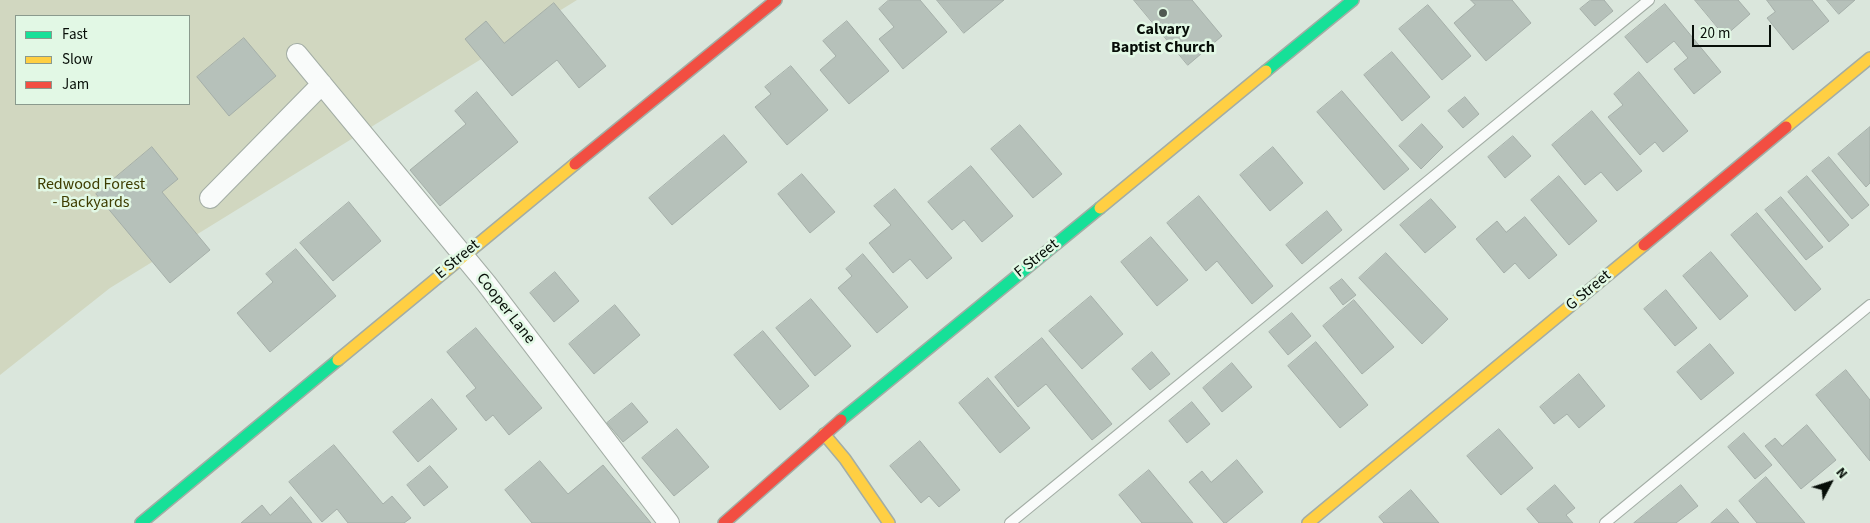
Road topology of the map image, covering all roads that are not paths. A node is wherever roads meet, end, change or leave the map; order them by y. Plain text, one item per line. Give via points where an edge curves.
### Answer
1 (776, 0) edge
2 (1353, 0) edge
3 (1649, 0) edge
4 (297, 54) dead end
5 (1870, 58) edge
6 (322, 84) junction
7 (210, 198) dead end
8 (462, 257) junction
9 (1870, 305) edge
10 (824, 434) junction
11 (141, 523) edge
12 (669, 523) edge
13 (724, 523) edge
14 (890, 523) edge
15 (1010, 523) edge
16 (1308, 523) edge
17 (1605, 523) edge

1 - 8 street, E Street
2 - 10 street, F Street
3 - 15 lane
4 - 6 street, Cooper Lane
5 - 16 street, G Street
6 - 7 street
6 - 8 street, Cooper Lane
8 - 11 street, E Street
8 - 12 street, Cooper Lane via 492,291
9 - 17 lane
10 - 13 street, F Street
10 - 14 street

